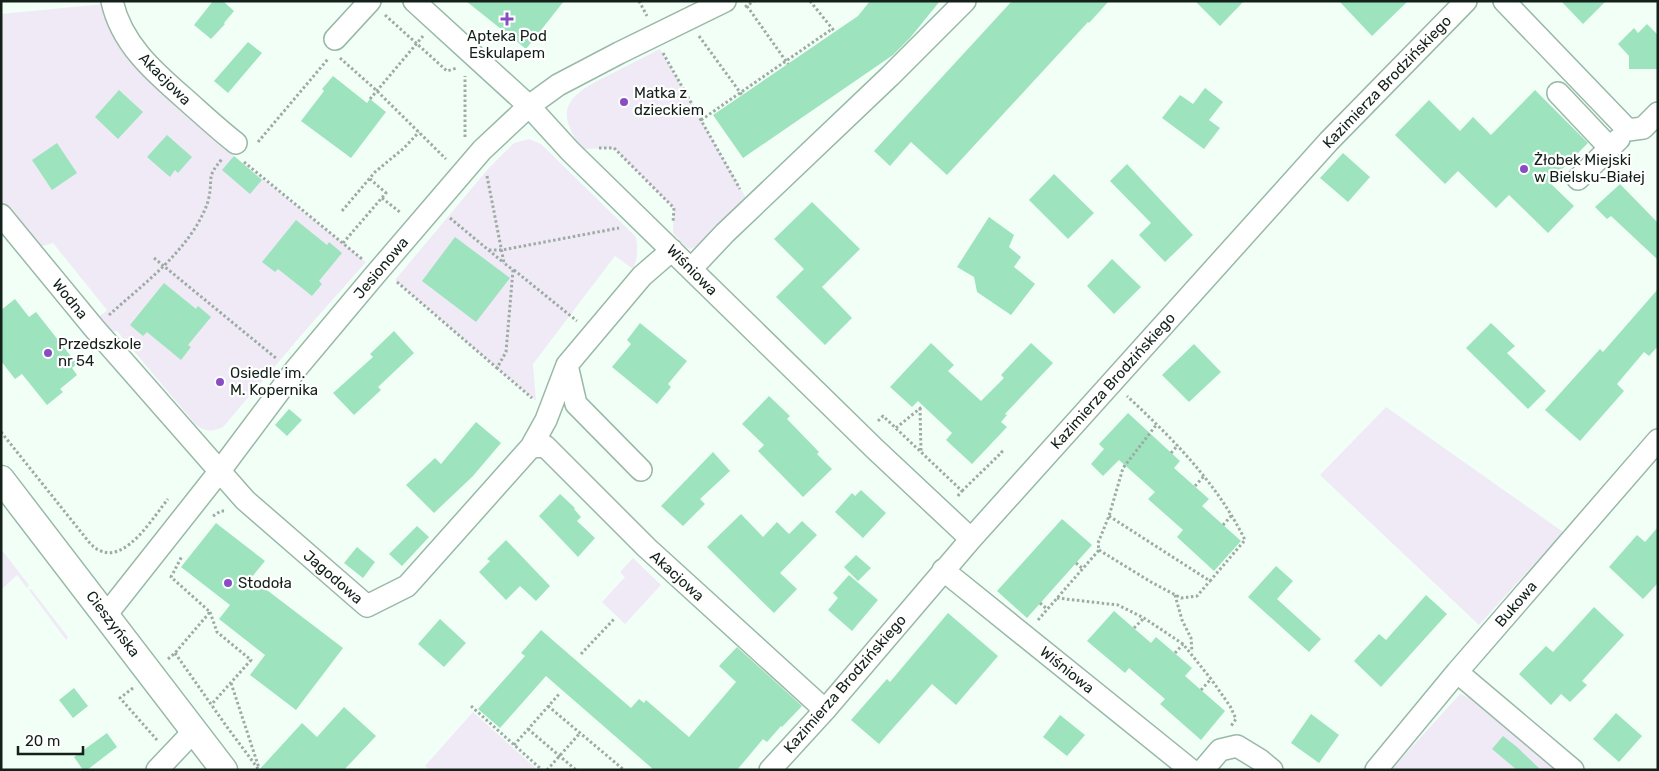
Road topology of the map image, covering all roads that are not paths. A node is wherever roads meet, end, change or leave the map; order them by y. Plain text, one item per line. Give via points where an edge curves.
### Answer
1 (112, 1) edge
2 (370, 1) edge
3 (725, 1) edge
4 (965, 1) edge
5 (1466, 1) edge
6 (1504, 1) edge
7 (424, 11) edge
8 (335, 38) dead end
9 (1558, 93) dead end
10 (529, 106) junction
11 (1658, 113) edge
12 (1628, 130) junction
13 (233, 147) road end
14 (1609, 148) junction
15 (1578, 180) dead end
16 (1, 215) edge
17 (672, 250) junction
18 (691, 269) junction
19 (567, 364) junction
20 (1658, 440) edge
21 (531, 447) junction
22 (641, 470) dead end
23 (219, 472) junction
24 (1, 479) edge
25 (971, 539) junction
26 (943, 570) junction
27 (106, 616) junction
28 (1457, 672) junction
29 (825, 710) junction
30 (194, 731) junction
31 (158, 768) edge
32 (224, 770) edge
33 (770, 770) edge
34 (1190, 770) edge
35 (1203, 770) edge
36 (1272, 770) edge
37 (1376, 770) edge
38 (1573, 770) edge

1 - 13 street, Akacjowa via 127,38 150,68
2 - 8 street
3 - 10 street, Jesionowa via 587,69
4 - 18 street
5 - 25 street, Kazimierza Brodzińskiego via 1329,141
6 - 12 street
7 - 10 street, Wiśniowa
9 - 14 street
10 - 17 street, Wiśniowa via 570,151
10 - 23 street, Jesionowa via 482,150 374,276 296,369
11 - 12 street via 1643,128
12 - 14 street
14 - 15 street
16 - 23 street, Wodna
17 - 18 street, Wiśniowa
17 - 19 street via 642,276
18 - 25 street, Wiśniowa via 874,449
19 - 21 street, Jagodowa via 549,413
19 - 22 street via 576,404
20 - 28 street, Bukowa
21 - 23 street, Jagodowa via 407,586 367,606 240,495
21 - 29 street, Akacjowa via 545,446 647,548
23 - 27 street, Jesionowa
24 - 27 main road, Cieszyńska
25 - 26 street, Kazimierza Brodzińskiego
26 - 29 street, Kazimierza Brodzińskiego
26 - 34 street, Wiśniowa
27 - 30 main road, Cieszyńska
28 - 37 street, Bukowa
28 - 38 street
29 - 33 street, Kazimierza Brodzińskiego
30 - 31 street
30 - 32 main road, Cieszyńska
35 - 36 street via 1220,750 1237,746

